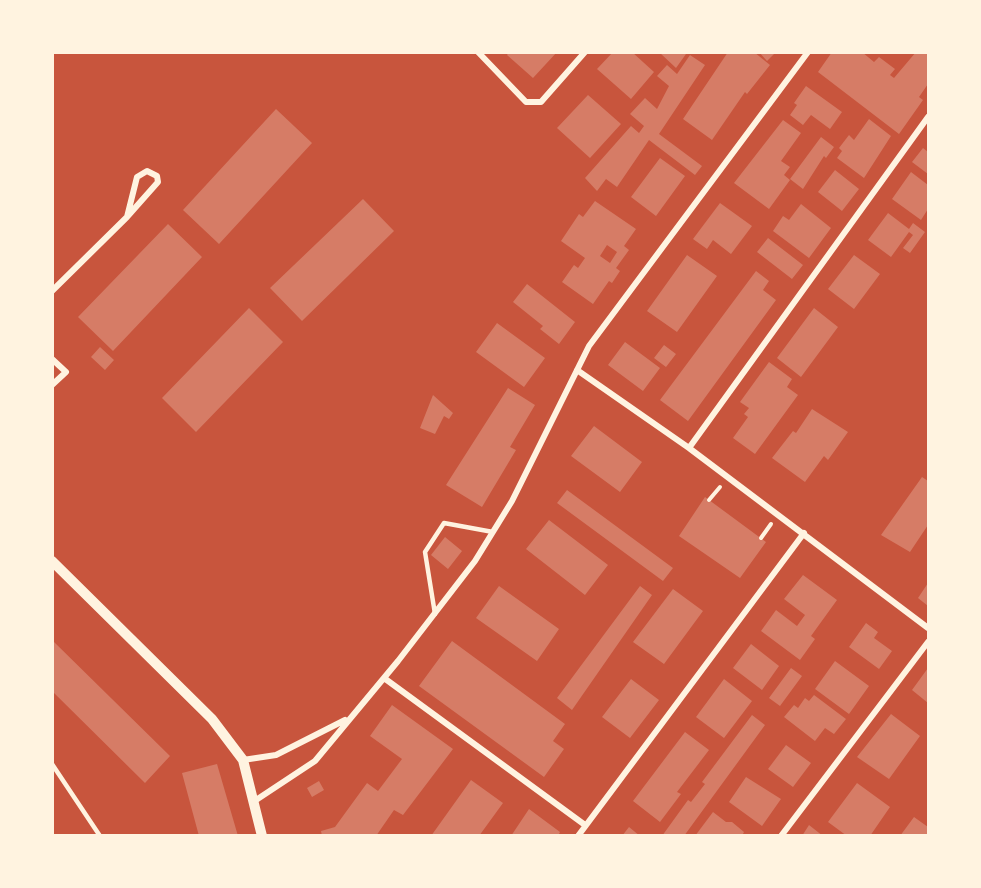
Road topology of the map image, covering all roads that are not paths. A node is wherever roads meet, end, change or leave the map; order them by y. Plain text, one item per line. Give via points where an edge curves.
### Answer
1 (478, 52) edge
2 (585, 52) edge
3 (808, 52) edge
4 (928, 117) edge
5 (127, 217) junction
6 (52, 291) edge
7 (52, 358) edge
8 (578, 370) junction
9 (52, 385) edge
10 (689, 448) junction
11 (493, 532) junction
12 (804, 533) junction
13 (52, 561) edge
14 (435, 615) junction
15 (928, 628) edge
16 (928, 642) edge
17 (384, 678) junction
18 (349, 719) junction
19 (243, 760) junction
20 (52, 764) edge
21 (253, 802) junction
22 (585, 825) junction
23 (100, 836) edge
24 (262, 836) edge
25 (578, 836) edge
26 (781, 836) edge

1 - 2 street via 526,102 541,102
3 - 8 street via 595,337
4 - 10 street
5 - 5 street via 158,182 153,172 141,172 137,177
5 - 6 street
7 - 9 street via 66,372
8 - 10 street
8 - 11 street
10 - 12 street
11 - 14 street
11 - 14 lane via 444,523 425,552
12 - 15 street
12 - 22 street
13 - 19 street via 212,719
14 - 17 street
16 - 26 street
17 - 18 street
17 - 22 street
18 - 19 street via 276,755
18 - 21 street via 315,761
19 - 21 street
20 - 23 lane
21 - 24 street
22 - 25 street

